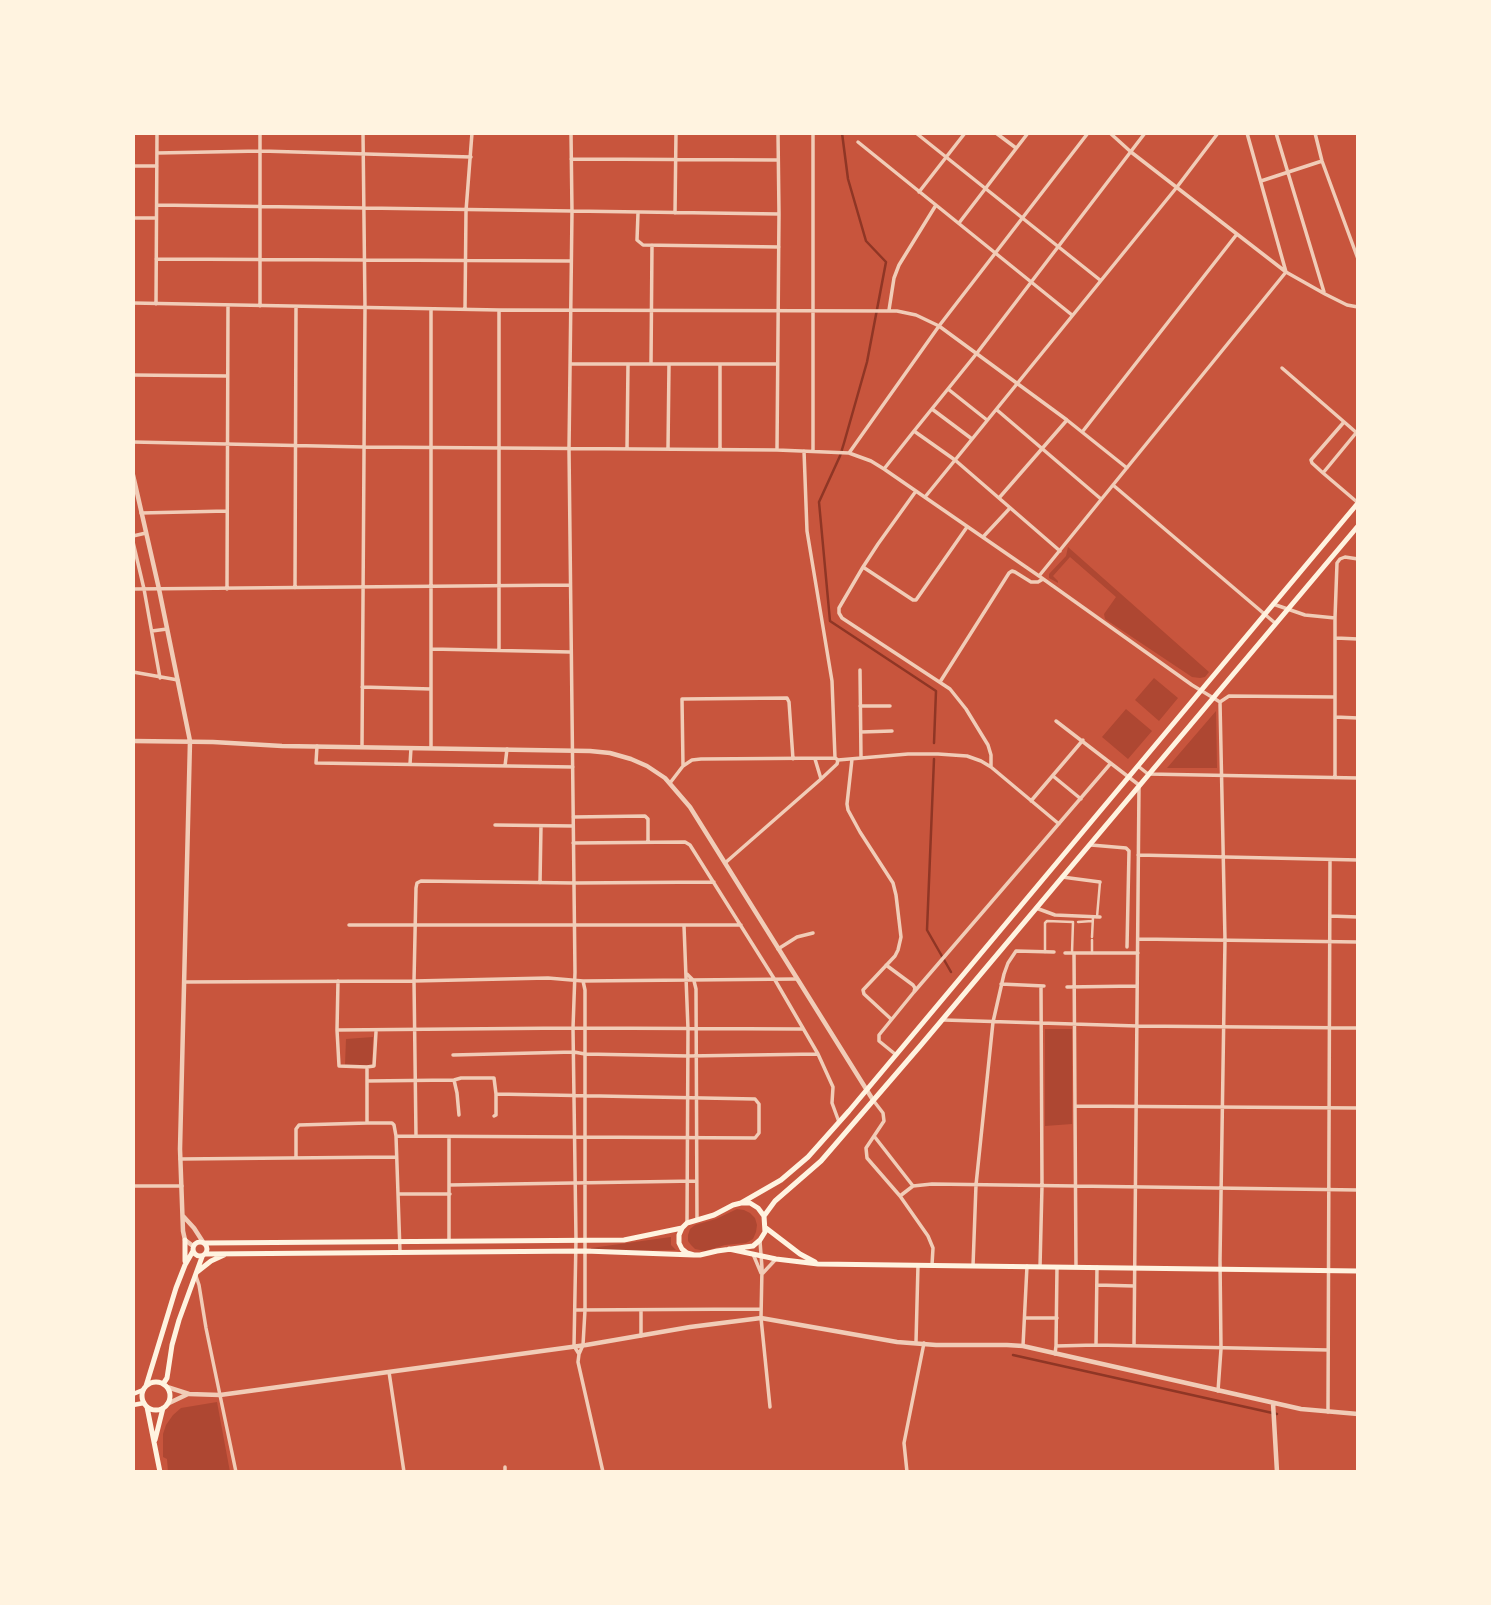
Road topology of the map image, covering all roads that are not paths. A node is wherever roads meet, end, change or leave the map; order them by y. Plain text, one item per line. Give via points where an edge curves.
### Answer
1 (157, 133) edge
2 (260, 133) edge
3 (363, 133) edge
4 (472, 133) edge
5 (571, 133) edge
6 (676, 133) edge
7 (778, 133) edge
8 (813, 133) edge
9 (916, 133) edge
10 (965, 133) edge
11 (996, 133) edge
12 (1028, 133) edge
13 (1088, 133) edge
14 (1110, 133) edge
15 (1145, 133) edge
16 (1218, 133) edge
17 (1247, 133) edge
18 (1276, 133) edge
19 (1315, 133) edge
20 (858, 142) dead end
21 (1016, 148) junction
22 (261, 151) junction
23 (1131, 152) junction
24 (157, 153) junction
25 (363, 154) junction
26 (471, 157) junction
27 (946, 157) junction
28 (571, 159) junction
29 (676, 160) junction
30 (778, 160) junction
31 (1322, 161) junction
32 (133, 166) edge
33 (157, 166) junction
34 (1288, 172) junction
35 (1261, 181) junction
36 (1177, 187) junction
37 (986, 188) junction
38 (919, 192) junction
39 (156, 205) junction
40 (936, 205) junction
41 (259, 207) junction
42 (363, 207) junction
43 (466, 211) junction
44 (572, 212) junction
45 (638, 213) junction
46 (675, 213) junction
47 (779, 214) junction
48 (133, 218) edge
49 (156, 218) junction
50 (1023, 218) junction
51 (958, 224) junction
52 (1237, 234) junction
53 (652, 245) junction
54 (1058, 246) junction
55 (779, 247) junction
56 (994, 252) junction
57 (156, 259) junction
58 (1358, 259) edge
59 (259, 260) junction
60 (363, 260) junction
61 (465, 260) junction
62 (571, 261) junction
63 (1286, 272) junction
64 (1100, 280) junction
65 (1031, 281) junction
66 (1325, 294) junction
67 (133, 303) edge
68 (156, 304) junction
69 (228, 305) junction
70 (260, 306) junction
71 (296, 307) junction
72 (1358, 307) edge
73 (365, 308) junction
74 (430, 309) junction
75 (465, 309) junction
76 (652, 309) junction
77 (499, 310) junction
78 (571, 310) junction
79 (777, 310) junction
80 (812, 310) junction
81 (889, 310) junction
82 (1072, 315) junction
83 (939, 326) junction
84 (977, 353) junction
85 (570, 364) junction
86 (628, 364) junction
87 (651, 364) junction
88 (669, 364) junction
89 (720, 364) junction
90 (777, 364) junction
91 (1282, 368) dead end
92 (133, 375) edge
93 (227, 376) junction
94 (1017, 383) junction
95 (948, 389) junction
96 (932, 409) junction
97 (996, 409) junction
98 (987, 420) junction
99 (1067, 420) junction
100 (1344, 422) junction
101 (914, 431) junction
102 (1082, 432) junction
103 (1357, 434) edge
104 (972, 439) junction
105 (133, 442) edge
106 (228, 444) junction
107 (295, 446) junction
108 (364, 447) junction
109 (431, 447) junction
110 (500, 447) junction
111 (569, 449) junction
112 (627, 449) junction
113 (668, 449) junction
114 (720, 449) junction
115 (1042, 449) junction
116 (777, 450) junction
117 (804, 451) junction
118 (813, 451) junction
119 (846, 453) junction
120 (955, 460) junction
121 (1127, 468) junction
122 (884, 469) junction
123 (1323, 473) junction
124 (133, 475) edge
125 (1113, 485) junction
126 (916, 491) junction
127 (925, 497) junction
128 (999, 498) junction
129 (1101, 499) junction
130 (1358, 503) edge
131 (1010, 508) junction
132 (227, 511) junction
133 (141, 513) junction
134 (1358, 526) edge
135 (968, 527) junction
136 (146, 533) junction
137 (133, 536) edge
138 (983, 537) junction
139 (133, 542) edge
140 (1060, 551) junction
141 (1358, 559) edge
142 (863, 567) junction
143 (1041, 577) junction
144 (570, 585) junction
145 (499, 586) junction
146 (363, 587) junction
147 (431, 587) junction
148 (295, 588) junction
149 (133, 589) edge
150 (144, 589) junction
151 (159, 589) junction
152 (227, 589) junction
153 (1273, 604) junction
154 (1287, 610) junction
155 (1264, 615) junction
156 (1335, 618) junction
157 (1275, 623) junction
158 (168, 629) junction
159 (152, 631) junction
160 (1335, 638) junction
161 (1358, 639) edge
162 (431, 649) junction
163 (499, 650) junction
164 (570, 652) junction
165 (860, 670) dead end
166 (133, 672) edge
167 (160, 678) junction
168 (178, 680) junction
169 (940, 682) junction
170 (362, 687) junction
171 (431, 689) junction
172 (1201, 691) junction
173 (1335, 697) junction
174 (1212, 698) junction
175 (1220, 702) junction
176 (860, 706) junction
177 (890, 706) dead end
178 (1335, 717) junction
179 (1358, 718) edge
180 (1056, 721) dead end
181 (892, 731) dead end
182 (861, 732) junction
183 (1083, 740) junction
184 (133, 741) edge
185 (190, 741) junction
186 (317, 746) junction
187 (362, 747) junction
188 (411, 748) junction
189 (432, 748) junction
190 (506, 749) junction
191 (572, 751) junction
192 (861, 758) junction
193 (793, 759) junction
194 (815, 759) junction
195 (837, 759) junction
196 (852, 759) junction
197 (1111, 763) junction
198 (410, 764) junction
199 (505, 766) junction
200 (684, 766) junction
201 (1138, 766) junction
202 (573, 767) junction
203 (991, 767) junction
204 (1148, 774) junction
205 (1053, 776) junction
206 (1223, 776) junction
207 (1129, 777) junction
208 (1335, 778) junction
209 (1358, 778) edge
210 (821, 779) junction
211 (670, 783) junction
212 (1139, 785) junction
213 (1081, 799) junction
214 (1031, 801) junction
215 (573, 817) junction
216 (1059, 824) junction
217 (495, 825) dead end
218 (541, 826) junction
219 (573, 827) junction
220 (648, 842) junction
221 (573, 843) junction
222 (1089, 845) junction
223 (1138, 855) junction
224 (1224, 858) junction
225 (1330, 860) junction
226 (1358, 860) edge
227 (724, 863) junction
228 (1062, 877) junction
229 (714, 882) junction
230 (1100, 882) joint
231 (540, 883) junction
232 (574, 883) junction
233 (1036, 908) junction
234 (1047, 913) junction
235 (1330, 916) junction
236 (1358, 917) edge
237 (1096, 918) junction
238 (1045, 919) dead end
239 (1078, 922) dead end
240 (349, 925) dead end
241 (416, 925) junction
242 (741, 925) junction
243 (575, 926) junction
244 (684, 926) junction
245 (813, 933) dead end
246 (1138, 939) junction
247 (1225, 940) junction
248 (1330, 942) junction
249 (1358, 942) edge
250 (1127, 947) dead end
251 (778, 949) junction
252 (1045, 952) junction
253 (1054, 952) dead end
254 (1065, 953) dead end
255 (1073, 953) junction
256 (1092, 953) junction
257 (1138, 953) junction
258 (886, 965) junction
259 (687, 974) junction
260 (797, 979) junction
261 (775, 980) junction
262 (338, 981) junction
263 (414, 981) junction
264 (575, 981) junction
265 (583, 981) junction
266 (685, 981) junction
267 (694, 981) junction
268 (184, 982) junction
269 (1001, 984) junction
270 (1073, 986) junction
271 (1137, 986) junction
272 (1067, 987) dead end
273 (914, 992) junction
274 (891, 1019) junction
275 (942, 1020) junction
276 (993, 1022) junction
277 (1040, 1023) junction
278 (1075, 1024) junction
279 (1137, 1026) junction
280 (1223, 1026) junction
281 (1329, 1027) junction
282 (573, 1028) junction
283 (585, 1028) junction
284 (1358, 1028) edge
285 (688, 1029) junction
286 (696, 1029) junction
287 (803, 1029) junction
288 (337, 1030) junction
289 (415, 1030) junction
290 (376, 1031) junction
291 (574, 1052) junction
292 (585, 1054) junction
293 (817, 1054) junction
294 (895, 1054) junction
295 (453, 1055) dead end
296 (688, 1056) junction
297 (697, 1056) junction
298 (367, 1068) junction
299 (367, 1080) junction
300 (454, 1080) junction
301 (416, 1081) junction
302 (866, 1090) junction
303 (496, 1094) junction
304 (584, 1096) junction
305 (574, 1097) junction
306 (687, 1097) junction
307 (696, 1098) junction
308 (873, 1100) junction
309 (1075, 1106) junction
310 (1136, 1107) junction
311 (1223, 1107) junction
312 (1329, 1108) junction
313 (1358, 1108) edge
314 (459, 1115) dead end
315 (494, 1116) dead end
316 (839, 1122) junction
317 (367, 1123) junction
318 (396, 1136) junction
319 (416, 1136) junction
320 (874, 1136) junction
321 (574, 1137) junction
322 (585, 1137) junction
323 (687, 1137) junction
324 (449, 1138) junction
325 (696, 1138) junction
326 (396, 1157) junction
327 (296, 1158) junction
328 (180, 1159) junction
329 (687, 1181) junction
330 (696, 1181) junction
331 (575, 1182) junction
332 (584, 1182) junction
333 (449, 1185) junction
334 (976, 1185) junction
335 (133, 1186) edge
336 (182, 1186) junction
337 (913, 1186) junction
338 (1042, 1186) junction
339 (1076, 1186) junction
340 (1135, 1187) junction
341 (1222, 1188) junction
342 (1329, 1189) junction
343 (1358, 1189) edge
344 (398, 1194) junction
345 (450, 1194) junction
346 (900, 1196) junction
347 (741, 1203) junction
348 (183, 1216) junction
349 (764, 1216) junction
350 (697, 1220) junction
351 (684, 1226) junction
352 (766, 1228) junction
353 (185, 1240) junction
354 (576, 1240) junction
355 (584, 1240) junction
356 (760, 1240) junction
357 (399, 1241) junction
358 (449, 1241) junction
359 (204, 1243) junction
360 (193, 1248) junction
361 (729, 1249) junction
362 (585, 1251) junction
363 (400, 1252) junction
364 (576, 1252) junction
365 (231, 1253) junction
366 (753, 1254) junction
367 (204, 1255) junction
368 (694, 1255) junction
369 (762, 1256) junction
370 (776, 1259) junction
371 (818, 1264) junction
372 (185, 1265) junction
373 (918, 1265) junction
374 (932, 1265) junction
375 (971, 1266) junction
376 (1027, 1266) junction
377 (1041, 1266) junction
378 (1057, 1267) junction
379 (1076, 1267) junction
380 (1097, 1267) junction
381 (1135, 1268) junction
382 (1220, 1269) junction
383 (1328, 1270) junction
384 (1358, 1271) edge
385 (195, 1274) junction
386 (762, 1275) junction
387 (1097, 1285) junction
388 (1134, 1286) junction
389 (761, 1309) junction
390 (576, 1310) junction
391 (585, 1310) junction
392 (641, 1310) junction
393 (761, 1318) junction
394 (1025, 1318) junction
395 (1057, 1318) junction
396 (641, 1336) junction
397 (916, 1342) junction
398 (924, 1343) junction
399 (583, 1345) junction
400 (1096, 1345) junction
401 (574, 1346) junction
402 (1023, 1346) junction
403 (1056, 1346) junction
404 (1134, 1346) junction
405 (1221, 1349) junction
406 (1328, 1350) junction
407 (579, 1354) junction
408 (1055, 1354) junction
409 (389, 1372) junction
410 (165, 1386) junction
411 (144, 1388) junction
412 (1218, 1391) junction
413 (133, 1394) edge
414 (190, 1394) junction
415 (220, 1395) junction
416 (1273, 1403) junction
417 (133, 1405) edge
418 (145, 1405) junction
419 (165, 1406) junction
420 (770, 1407) dead end
421 (1328, 1412) junction
422 (1358, 1414) edge
423 (155, 1440) junction
424 (160, 1472) edge
425 (236, 1472) edge
426 (404, 1472) edge
427 (603, 1472) edge
428 (907, 1472) edge
429 (1277, 1472) edge

1 - 24 street
2 - 22 street
3 - 25 street
4 - 26 street
5 - 28 street
6 - 29 street
7 - 30 street
8 - 80 street
9 - 27 street
10 - 27 street
11 - 21 street
12 - 21 street
13 - 50 street
14 - 23 street
15 - 23 street
16 - 36 street
17 - 35 street
18 - 34 street
19 - 31 street
20 - 38 street
21 - 37 street
22 - 24 street
22 - 25 street
22 - 41 street
23 - 36 street
23 - 54 street
24 - 33 street
25 - 26 street
25 - 42 street
26 - 43 street
27 - 37 street
27 - 38 street
28 - 29 street
28 - 44 street
29 - 30 street
29 - 46 street
30 - 47 street
31 - 34 street
31 - 58 street
32 - 33 street
33 - 39 street
34 - 35 street
34 - 66 street
35 - 63 street
36 - 52 street
36 - 64 street
37 - 50 street
37 - 51 street
38 - 40 street
39 - 41 street
39 - 49 street
40 - 51 street
40 - 81 street via 899,265
41 - 42 street
41 - 59 street
42 - 43 street
42 - 60 street
43 - 44 street
43 - 61 street
44 - 45 street
44 - 62 street
45 - 46 street
45 - 53 street via 637,240
46 - 47 street
47 - 55 street
48 - 49 street
49 - 57 street
50 - 54 street
50 - 56 street
51 - 56 street
52 - 63 street
52 - 102 street
53 - 55 street
53 - 76 street
54 - 64 street
54 - 65 street
55 - 79 street
56 - 65 street
56 - 83 street
57 - 59 street
57 - 68 street
59 - 60 street
59 - 70 street
60 - 61 street
60 - 73 street
61 - 62 street
61 - 75 street
62 - 78 street
63 - 66 street
63 - 121 street
64 - 82 street
65 - 82 street
65 - 84 street
66 - 72 street
67 - 68 street
68 - 69 street
69 - 70 street
69 - 93 street
70 - 71 street
71 - 73 street
71 - 107 street
73 - 74 street
73 - 108 street
74 - 75 street
74 - 109 street
75 - 77 street
76 - 78 street
76 - 79 street
76 - 87 street
77 - 78 street
77 - 110 street
78 - 85 street
79 - 80 street
79 - 90 street
80 - 81 street
80 - 118 street
81 - 83 street via 916,314
82 - 94 street
83 - 84 street
83 - 119 street
84 - 94 street
84 - 95 street
85 - 86 street
85 - 111 street
86 - 87 street
86 - 112 street
87 - 88 street
88 - 89 street
88 - 113 street
89 - 90 street
89 - 114 street
90 - 116 street
91 - 100 street
92 - 93 street
93 - 106 street
94 - 97 street
94 - 99 street
95 - 96 street
95 - 98 street
96 - 101 street
96 - 104 street
97 - 98 street
97 - 115 street
98 - 104 street
99 - 102 street
99 - 115 street
100 - 103 street
100 - 123 street via 1312,458
101 - 120 street
101 - 122 street
102 - 121 street
103 - 123 street
104 - 120 street
105 - 106 street
106 - 107 street
106 - 132 street
107 - 108 street
107 - 148 street
108 - 109 street
108 - 146 street
109 - 110 street
109 - 147 street
110 - 111 street
110 - 145 street
111 - 112 street
111 - 144 street
112 - 113 street
113 - 114 street
114 - 116 street
115 - 128 street
115 - 129 street
116 - 117 street
117 - 118 street
117 - 195 street via 807,531 832,681
118 - 119 street
119 - 122 street
120 - 127 street
120 - 128 street
121 - 125 street
122 - 126 street
123 - 130 street
124 - 133 street
125 - 129 street
125 - 155 street
126 - 127 street
126 - 142 street
127 - 135 street
128 - 131 street
129 - 140 street
130 - 153 main road
131 - 138 street
131 - 140 street
132 - 133 street
132 - 152 street
133 - 136 street
134 - 154 main road
135 - 138 street
135 - 142 street via 916,600
136 - 137 street
136 - 151 street
138 - 143 street
139 - 150 street
140 - 143 street
141 - 156 street via 1345,557 1337,563
142 - 169 street via 839,608 842,618
143 - 169 street via 1031,582 1009,573
143 - 172 street
144 - 145 street
144 - 164 street
145 - 147 street
145 - 163 street
146 - 147 street
146 - 148 street
146 - 170 street
147 - 162 street
148 - 152 street
149 - 150 street
150 - 151 street
150 - 159 street
151 - 152 street
151 - 158 street
153 - 154 street
153 - 155 main road
154 - 156 street
154 - 157 main road
155 - 157 street
155 - 172 main road
156 - 160 street
157 - 174 main road
158 - 159 street
158 - 168 street
159 - 167 street
160 - 161 street
160 - 173 street
162 - 163 street
162 - 171 street
163 - 164 street
164 - 191 street
165 - 176 street
166 - 167 street
167 - 168 street
168 - 185 street
169 - 203 street via 966,709 988,745
170 - 171 street
170 - 187 street
171 - 189 street
172 - 174 street
172 - 201 main road
173 - 175 street via 1228,696
173 - 178 street
174 - 175 street
174 - 204 main road
175 - 206 street
176 - 177 street
176 - 182 street
178 - 179 street
178 - 208 street
180 - 183 street
181 - 182 street
182 - 192 street
183 - 197 street
183 - 205 street
184 - 185 street
185 - 186 street
185 - 268 street
186 - 187 street
186 - 198 street via 316,763
187 - 188 street
188 - 189 street
188 - 198 street
189 - 190 street
190 - 191 street
190 - 199 street
191 - 202 street
191 - 211 street via 631,759
192 - 196 street
192 - 203 street via 967,756
193 - 194 street
193 - 200 street via 701,759
193 - 200 street via 787,698 682,699
194 - 195 street
194 - 210 street
195 - 196 street
195 - 210 street
196 - 258 street via 848,810 896,895 901,937 895,956
197 - 207 street
197 - 213 street
198 - 199 street
199 - 202 street
200 - 211 street
201 - 204 street
201 - 207 main road
202 - 215 street
203 - 214 street
204 - 206 street
204 - 212 main road
205 - 213 street
205 - 214 street
206 - 208 street
206 - 224 street
207 - 212 street
207 - 294 main road
208 - 209 street
210 - 227 street
211 - 227 street
212 - 222 main road
212 - 223 street
213 - 216 street
214 - 216 street
215 - 219 street
215 - 220 street via 647,817
216 - 273 street
217 - 218 street
218 - 219 street
218 - 231 street
219 - 221 street
220 - 221 street
220 - 229 street via 688,843
221 - 232 street
222 - 228 main road
222 - 250 street via 1128,849
223 - 224 street
223 - 246 street
224 - 225 street
224 - 247 street
225 - 226 street
225 - 235 street
227 - 251 street
228 - 230 street
228 - 233 main road
229 - 232 street
229 - 242 street
230 - 237 street
231 - 232 street
231 - 241 street via 421,881 416,888
232 - 243 street
233 - 234 street
233 - 275 main road
234 - 237 street
234 - 238 street
235 - 236 street
235 - 248 street
237 - 239 street
237 - 256 street
240 - 241 street
241 - 243 street
241 - 263 street
242 - 244 street
242 - 261 street
243 - 244 street
243 - 264 street
244 - 259 street
245 - 251 street
246 - 247 street
246 - 257 street
247 - 248 street
247 - 280 street
248 - 249 street
248 - 281 street
251 - 260 street
252 - 253 street
252 - 255 street via 1047,921 1073,922
252 - 269 street via 1016,951
254 - 255 street
255 - 256 street
255 - 270 street
256 - 257 street
257 - 271 street
258 - 273 street via 913,985
258 - 274 street via 863,990
259 - 266 street
259 - 267 street
260 - 261 street
260 - 302 street
261 - 267 street
261 - 287 street
262 - 263 street
262 - 268 street
262 - 288 street
263 - 264 street
263 - 289 street
264 - 265 street
264 - 282 street
265 - 266 street
265 - 283 street
266 - 267 street
266 - 285 street
267 - 286 street
268 - 328 street
269 - 276 street
269 - 277 street via 1043,987
270 - 271 street
270 - 272 street
270 - 278 street
271 - 279 street
273 - 274 street
274 - 294 street via 878,1038
275 - 276 street
275 - 308 main road
276 - 277 street
276 - 334 street
277 - 278 street
277 - 338 street
278 - 279 street
278 - 309 street
279 - 280 street
279 - 310 street
280 - 281 street
280 - 311 street
281 - 284 street
281 - 312 street
282 - 283 street
282 - 289 street
282 - 291 street
283 - 285 street
283 - 292 street
285 - 286 street
285 - 296 street
286 - 287 street
286 - 297 street
287 - 293 street
288 - 290 street
288 - 298 street via 339,1066
289 - 290 street
289 - 301 street
290 - 298 street via 375,1065
291 - 292 street
291 - 295 street
291 - 305 street
292 - 296 street
292 - 304 street
293 - 297 street
293 - 316 street via 833,1087 832,1103
294 - 302 main road
296 - 297 street
296 - 306 street
297 - 307 street
298 - 299 street
299 - 301 street
299 - 317 street
300 - 301 street
300 - 303 street via 494,1078
300 - 314 street
301 - 319 street
302 - 308 street
302 - 316 main road
303 - 305 street
303 - 315 street
304 - 305 street
304 - 306 street
304 - 322 street
305 - 321 street
306 - 307 street
306 - 323 street
307 - 325 street
307 - 325 street via 755,1099 760,1104 755,1138
308 - 320 street via 884,1118
308 - 349 main road via 821,1161
309 - 310 street
309 - 339 street
310 - 311 street
310 - 340 street
311 - 312 street
311 - 341 street
312 - 313 street
312 - 342 street
316 - 347 main road via 781,1180
317 - 318 street via 392,1123
317 - 327 street via 299,1125
318 - 319 street
318 - 326 street
319 - 324 street
320 - 337 street
320 - 346 street via 866,1147 867,1158
321 - 322 street
321 - 324 street
321 - 331 street
322 - 323 street
322 - 332 street
323 - 325 street
323 - 329 street
324 - 333 street
325 - 330 street
326 - 327 street
326 - 344 street
327 - 328 street
328 - 336 street
329 - 330 street
329 - 332 street
329 - 351 street
330 - 350 street
331 - 332 street
331 - 333 street
331 - 354 street
332 - 355 street
333 - 345 street
334 - 337 street
334 - 338 street
334 - 375 street
335 - 336 street
336 - 348 street
337 - 346 street
338 - 339 street
338 - 377 street
339 - 340 street
339 - 379 street
340 - 341 street
340 - 381 street
341 - 342 street
341 - 382 street
342 - 343 street
342 - 383 street
344 - 345 street
344 - 357 street
345 - 358 street
346 - 374 street via 928,1237
347 - 349 main road via 750,1203
347 - 350 main road
348 - 353 street
348 - 359 street
349 - 352 main road
350 - 351 main road
351 - 355 main road via 624,1240
351 - 368 main road via 679,1235 682,1249
352 - 356 main road
352 - 371 main road
353 - 360 street
353 - 372 main road
354 - 355 main road
354 - 358 main road
354 - 364 street
355 - 362 street
356 - 361 main road via 753,1246
356 - 369 street
357 - 358 main road
357 - 359 main road
357 - 363 street
359 - 360 main road via 197,1242
359 - 367 main road via 208,1250
360 - 367 main road via 197,1256
360 - 372 main road
361 - 366 main road
361 - 368 main road
362 - 364 main road
362 - 368 main road
362 - 391 street
363 - 364 main road
363 - 365 main road
364 - 390 street
365 - 367 main road
365 - 385 main road
366 - 369 main road
366 - 386 street
367 - 385 main road
369 - 370 main road
369 - 386 street
370 - 371 main road
370 - 386 street
371 - 373 main road
372 - 411 main road
373 - 374 main road
373 - 397 street
374 - 375 main road
375 - 376 main road
376 - 377 main road
376 - 394 street
377 - 378 main road
378 - 379 main road
378 - 395 street
379 - 380 main road
380 - 381 main road
380 - 387 street
381 - 382 main road
381 - 388 street
382 - 383 main road
382 - 405 street
383 - 384 main road
383 - 406 street
385 - 410 main road via 172,1345
385 - 415 street
386 - 389 street
387 - 388 street
387 - 400 street
388 - 404 street
389 - 392 street
389 - 393 street
390 - 391 street
390 - 401 street
391 - 392 street
391 - 399 street
392 - 396 street
393 - 396 street
393 - 397 street
393 - 420 street
394 - 395 street
394 - 402 street
395 - 403 street
396 - 399 street
397 - 398 street
398 - 402 street
398 - 428 street via 904,1443
399 - 401 street
399 - 407 street
400 - 403 street
400 - 404 street
401 - 407 street
401 - 409 street
402 - 408 street
403 - 408 street
404 - 405 street
405 - 406 street
405 - 412 street
406 - 421 street
407 - 427 street
408 - 412 street
409 - 415 street
409 - 426 street
410 - 411 main road via 152,1382
410 - 414 street
410 - 419 main road via 170,1396
411 - 413 main road
411 - 418 main road
412 - 416 street
414 - 415 street
414 - 419 street
415 - 425 street
416 - 421 street
416 - 429 street
417 - 418 main road
418 - 419 main road via 155,1410
418 - 423 main road
419 - 423 main road
421 - 422 street
423 - 424 main road

